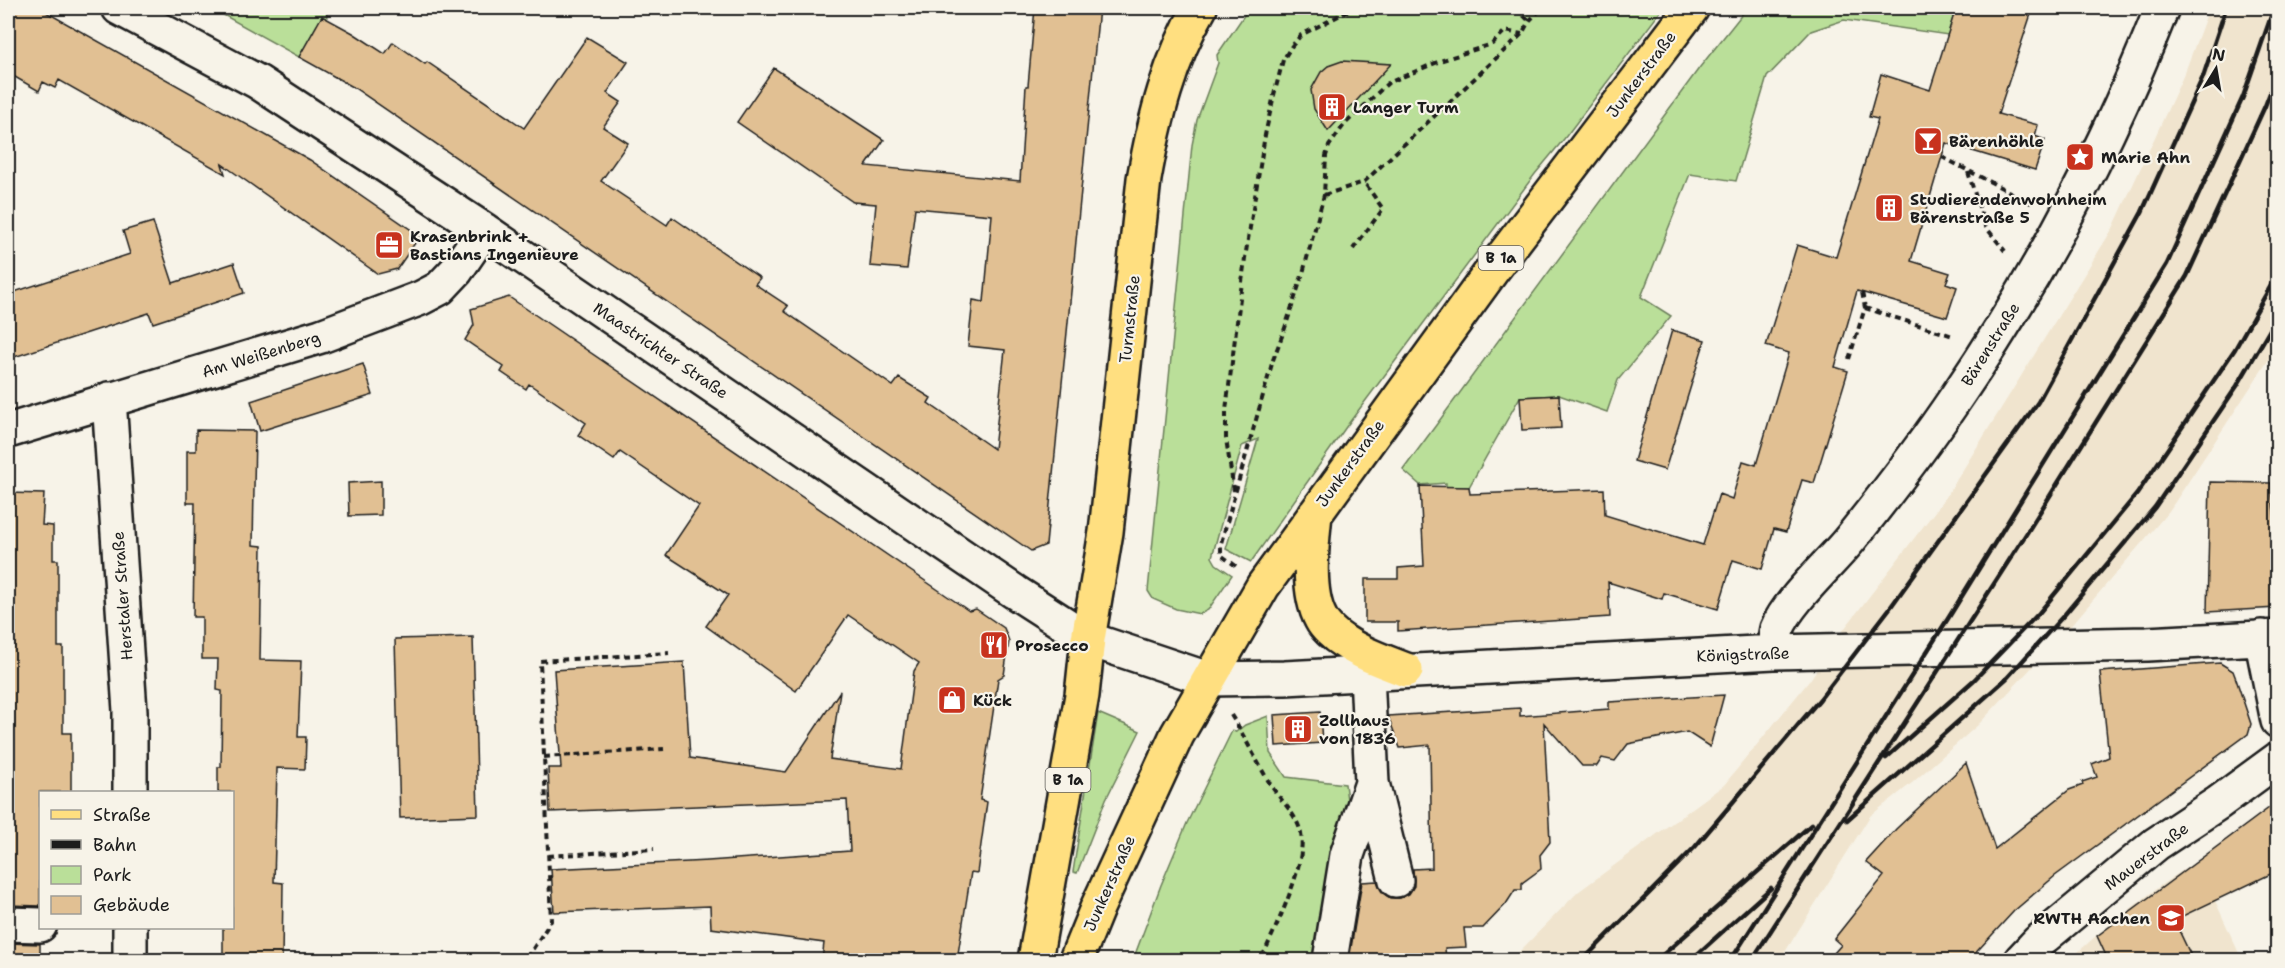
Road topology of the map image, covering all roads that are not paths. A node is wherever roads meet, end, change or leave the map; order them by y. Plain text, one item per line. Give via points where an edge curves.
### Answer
1 (119, 8) edge
2 (1200, 8) edge
3 (1692, 8) edge
4 (2162, 8) edge
5 (484, 230) junction
6 (110, 399) junction
7 (8, 430) edge
8 (1315, 512) junction
9 (2269, 637) edge
10 (1088, 639) junction
11 (1773, 652) junction
12 (1406, 670) junction
13 (1367, 673) junction
14 (1208, 679) junction
15 (2277, 721) edge
16 (2277, 759) edge
17 (1372, 783) junction
18 (130, 791) edge
19 (1396, 880) dead end
20 (8, 924) edge
21 (39, 924) edge
22 (130, 929) edge
23 (130, 960) edge
24 (1035, 960) edge
25 (1076, 960) edge
26 (1330, 960) edge
27 (2021, 960) edge

1 - 5 street, Maastrichter Straße via 258,82
2 - 10 main road, Turmstraße / B 1a via 1171,68 1154,123 1144,179 1106,531
3 - 8 main road, Junkerstraße / B 1a
4 - 11 street, Bärenstraße via 2094,161 2029,283 1911,463 1790,608 1778,630
5 - 6 street, Am Weißenberg via 456,271 440,288 421,298 321,336
5 - 10 street, Maastrichter Straße
6 - 7 street, Am Weißenberg
6 - 18 street, Herstaler Straße via 130,711
8 - 12 main road via 1311,562 1316,608 1322,621 1343,641
8 - 14 main road, Junkerstraße / B 1a via 1263,586
9 - 11 street, Königstraße via 2147,644
9 - 15 street
10 - 14 street, Maastrichter Straße
10 - 24 main road, B 1a via 1082,695
11 - 12 street, Königstraße
12 - 13 street, Königstraße
13 - 14 street, Königstraße
13 - 17 street
14 - 25 main road, Junkerstraße / B 1a via 1177,735
16 - 27 street, Mauerstraße via 2156,844
17 - 19 street
17 - 26 street via 1347,855
20 - 21 street
22 - 23 street

